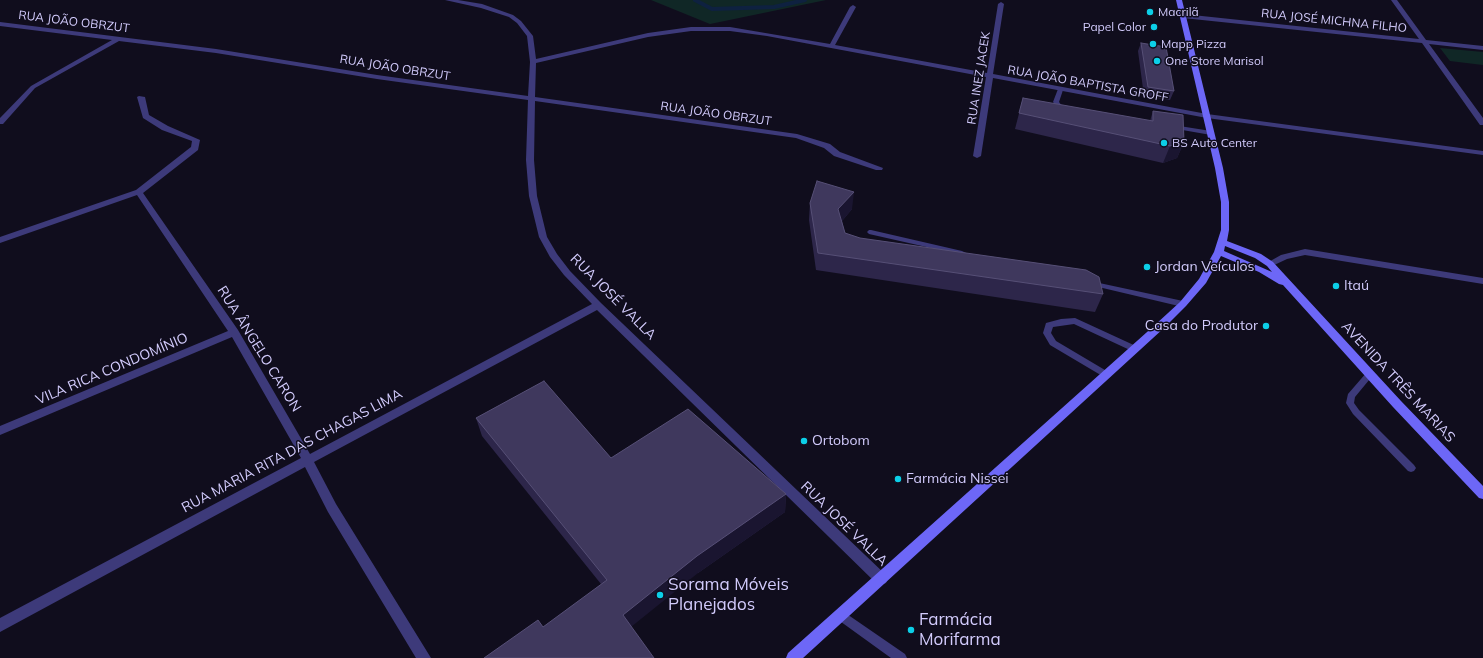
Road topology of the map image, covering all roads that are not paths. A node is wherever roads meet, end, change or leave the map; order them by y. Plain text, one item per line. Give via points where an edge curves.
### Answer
1 (448, 0) edge
2 (1179, 0) edge
3 (1394, 0) edge
4 (1002, 4) dead end
5 (852, 7) dead end
6 (1183, 16) junction
7 (0, 24) edge
8 (118, 39) junction
9 (1425, 42) junction
10 (1483, 44) edge
11 (1460, 46) junction
12 (831, 47) junction
13 (1483, 48) edge
14 (533, 62) junction
15 (990, 77) junction
16 (1060, 90) junction
17 (141, 98) dead end
18 (532, 99) junction
19 (1070, 111) edge
20 (1207, 116) junction
21 (0, 122) edge
22 (1483, 123) edge
23 (1164, 126) edge
24 (1211, 133) junction
25 (1483, 153) edge
26 (977, 156) dead end
27 (879, 168) dead end
28 (139, 192) junction
29 (871, 232) dead end
30 (0, 240) edge
31 (1221, 247) junction
32 (972, 256) edge
33 (1270, 264) junction
34 (1081, 281) edge
35 (1483, 281) edge
36 (1293, 290) junction
37 (1183, 304) junction
38 (598, 305) junction
39 (234, 332) junction
40 (1135, 349) junction
41 (1370, 374) junction
42 (1107, 375) junction
43 (0, 431) edge
44 (306, 460) junction
45 (1411, 468) dead end
46 (1483, 494) edge
47 (881, 579) junction
48 (841, 615) junction
49 (0, 625) edge
50 (424, 658) edge
51 (793, 658) edge
52 (900, 658) edge

1 - 14 street, RUA JOSÉ VALLA via 498,10 519,22 530,36
2 - 6 main road
3 - 9 street
4 - 15 street, RUA INEZ JACEK
5 - 12 street
6 - 9 street, RUA JOSÉ MICHNA FILHO
6 - 20 main road
7 - 8 street, RUA JOÃO OBRZUT
8 - 18 street, RUA JOÃO OBRZUT via 216,51
8 - 21 street via 33,88
9 - 11 street, RUA JOSÉ MICHNA FILHO
9 - 22 street
10 - 11 street
11 - 13 street, RUA JOSÉ MICHNA FILHO
12 - 14 street, RUA JOÃO BAPTISTA GROFF via 748,31 691,30 628,39
12 - 15 street, RUA JOÃO BAPTISTA GROFF
14 - 18 street, RUA JOSÉ VALLA
15 - 16 street, RUA JOÃO BAPTISTA GROFF
15 - 26 street, RUA INEZ JACEK
16 - 19 lane via 1056,102 1060,107
16 - 20 street, RUA JOÃO BAPTISTA GROFF
17 - 28 street via 146,116 165,128 196,140 195,148
18 - 27 street, RUA JOÃO OBRZUT via 803,138 827,146 837,154
18 - 38 street, RUA JOSÉ VALLA via 531,178 537,218 553,255
20 - 24 main road
20 - 25 street, RUA JOÃO BAPTISTA GROFF
23 - 24 lane
24 - 31 main road via 1225,202 1225,230
28 - 30 street
28 - 39 street, RUA ÂNGELO CARON
29 - 32 lane
31 - 33 main road, AVENIDA TRÊS MARIAS via 1258,256
31 - 36 main road, AVENIDA TRÊS MARIAS
31 - 37 main road via 1203,281
33 - 35 street via 1284,257 1305,252
33 - 36 main road, AVENIDA TRÊS MARIAS
34 - 37 lane
36 - 41 main road, AVENIDA TRÊS MARIAS
37 - 40 main road
38 - 44 street, RUA MARIA RITA DAS CHAGAS LIMA
38 - 47 street, RUA JOSÉ VALLA
39 - 43 street, VILA RICA CONDOMÍNIO
39 - 44 street, RUA ÂNGELO CARON
40 - 42 main road
40 - 42 lane via 1074,321 1049,325 1047,333 1053,343
41 - 45 lane via 1351,396 1350,403
41 - 46 main road, AVENIDA TRÊS MARIAS
42 - 47 main road
44 - 49 street, RUA MARIA RITA DAS CHAGAS LIMA
44 - 50 street, RUA ÂNGELO CARON via 332,508
47 - 48 main road
48 - 51 main road
48 - 52 lane

